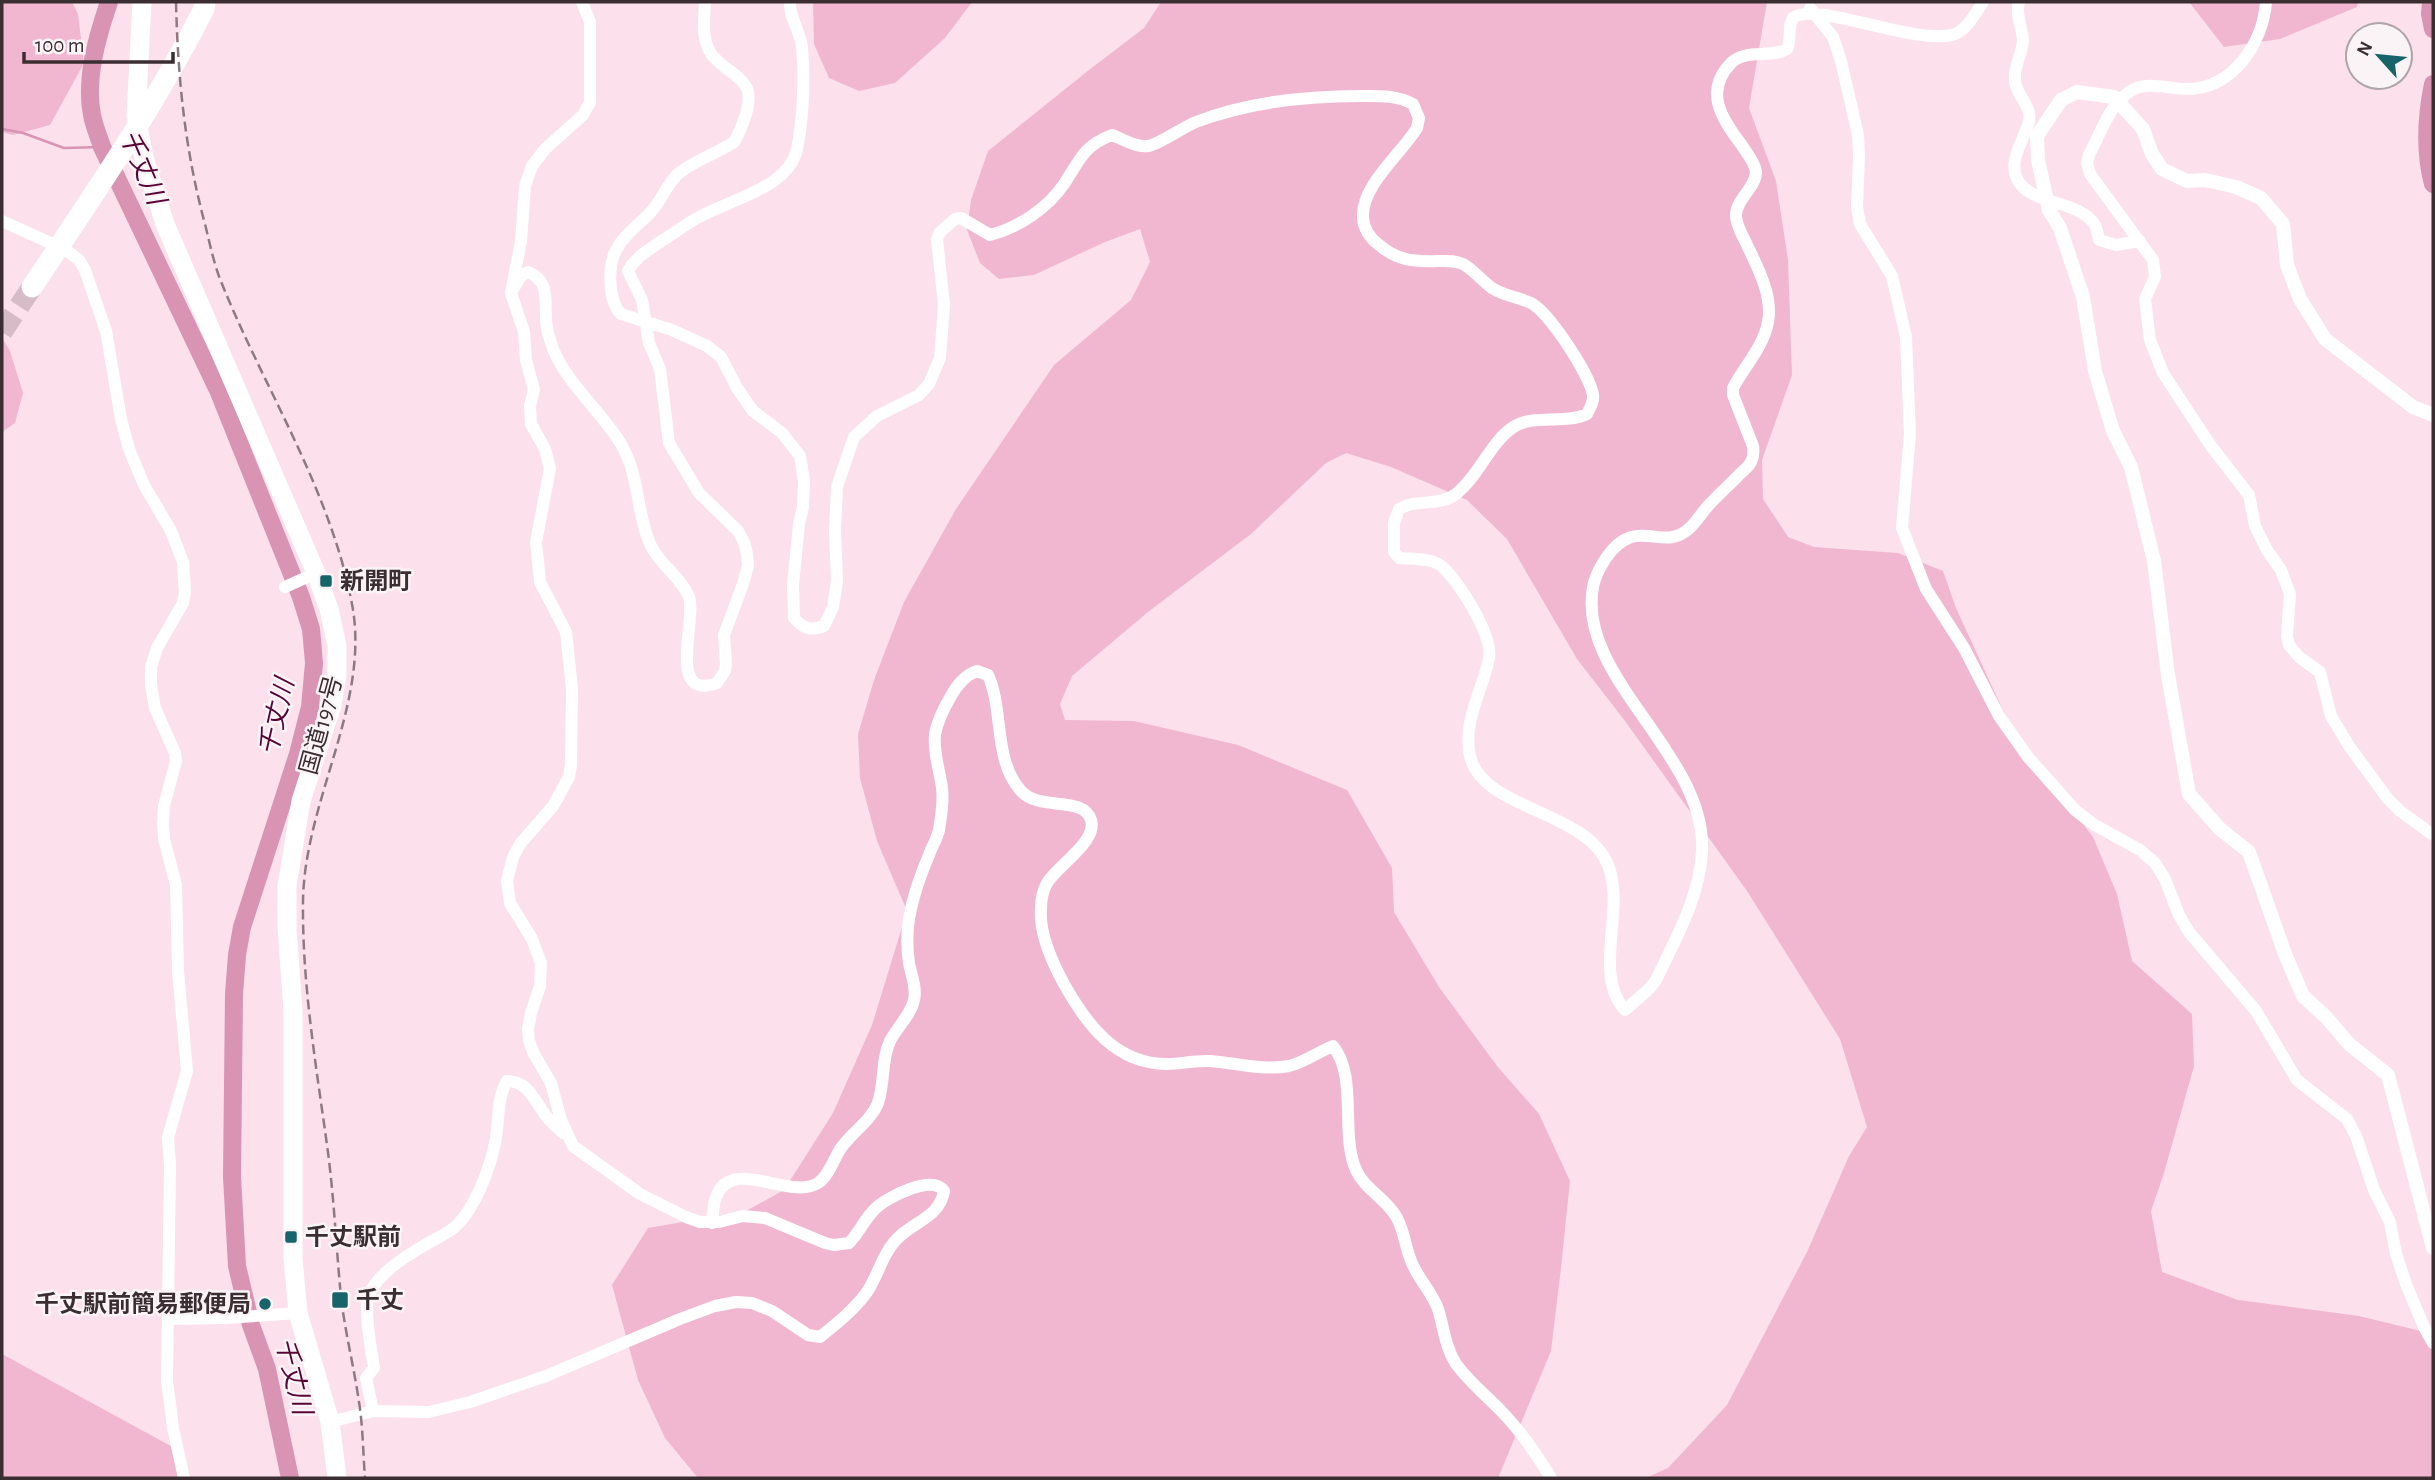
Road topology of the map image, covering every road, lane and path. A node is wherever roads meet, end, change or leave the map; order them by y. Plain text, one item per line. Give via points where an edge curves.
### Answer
1 (142, 2) edge
2 (582, 2) edge
3 (705, 2) edge
4 (790, 2) edge
5 (1983, 2) edge
6 (2019, 2) edge
7 (2266, 2) edge
8 (204, 5) edge
9 (1810, 8) junction
10 (2118, 101) junction
11 (2046, 198) junction
12 (2, 221) edge
13 (2140, 241) junction
14 (32, 287) tunnel mouth
15 (512, 293) junction
16 (646, 321) junction
17 (2433, 415) edge
18 (312, 575) junction
19 (285, 587) dead end
20 (2433, 835) edge
21 (566, 1135) junction
22 (712, 1223) junction
23 (2433, 1248) edge
24 (298, 1312) junction
25 (169, 1319) junction
26 (2433, 1343) edge
27 (373, 1411) junction
28 (330, 1422) junction
29 (184, 1478) edge
30 (337, 1478) edge
31 (1550, 1478) edge

1 - 18 highway, 国道197号 via 136,116 153,189
2 - 15 street via 590,22 590,102 533,166 525,186
3 - 16 street via 708,47 746,86 749,98 734,142 677,175 616,251 611,288 616,309 629,319
4 - 16 street via 803,58 797,151 792,164 751,194 699,217 634,259 628,271
5 - 9 street via 1966,26 1944,36 1908,32 1856,14
6 - 11 street via 2023,41 2014,79 2030,121 2016,149 2017,174 2025,188
7 - 10 street via 2263,27 2247,57 2229,74 2195,88 2142,86
8 - 14 highway via 171,73 127,146
9 - 16 street via 1793,18 1787,49 1736,60 1715,95 1719,110 1756,172 1736,212 1737,223 1768,298 1764,335 1733,395 1753,446 1750,464 1686,531 1675,536 1622,539 1599,569 1593,587 1591,610 1601,645 1686,783 1701,827 1698,878 1684,920 1656,980 1625,1010 1611,985 1614,890 1606,862 1584,835 1492,787 1476,773 1468,737 1490,655 1482,628 1467,594 1439,564 1399,558 1394,552 1399,509 1410,502 1453,497 1513,427 1577,419 1587,414 1594,397 1581,364 1532,303 1490,287 1454,260 1403,260 1373,240 1363,225 1365,201 1374,184 1417,128 1419,118 1413,104 1387,97 1314,96 1198,121 1149,147 1112,135 1094,142 1049,201 1008,231 990,235 961,218 945,226 937,239 944,305 935,372 919,395 877,416 853,438 837,486 833,607 824,626 814,630 794,618 804,481 800,456 782,433 754,411 721,357 696,339
9 - 26 street via 1833,37 1841,61 1858,135 1860,224 1892,276 1906,337 1910,434 1902,528 1926,589 1964,648 1999,716 2028,757 2084,817 2155,863 2189,932 2256,1011 2297,1080 2347,1119 2390,1222 2406,1284
10 - 11 street via 2077,92 2061,100 2037,136
10 - 13 street via 2087,163 2090,174
10 - 17 street via 2143,129 2162,169 2188,181 2236,187 2261,198 2283,224 2287,265 2300,299 2325,340 2413,407
11 - 13 street via 2083,214 2095,224 2099,240 2116,244
11 - 23 street via 2083,297 2095,371 2113,431 2131,467 2154,561 2189,794 2220,829 2249,852 2304,996 2348,1044 2388,1075
12 - 25 street via 66,250 85,270 106,331 129,449 183,562 183,603 153,657 151,676 155,708 176,761 163,823 176,885 187,1057 184,1088 169,1137
13 - 20 street via 2153,260 2155,277 2145,299 2150,340 2163,373 2249,495 2255,526 2290,594 2289,645 2320,672 2331,716 2388,799
15 - 16 street via 528,272 541,281 553,348 625,451 651,547 690,600 685,657 690,676 695,683 711,686 725,671 724,635 743,584 747,554 737,531 699,493 669,443 660,369
15 - 21 street via 534,390 531,424 550,469 536,542 540,582 566,632 572,731 565,787 516,850 507,891 515,914 539,952 541,975 529,1041 551,1083
18 - 19 street
18 - 24 highway, 国道197号 via 329,609 337,675 301,801 287,886 293,1012 293,1258
21 - 22 street via 582,1155 640,1194 686,1217
21 - 27 street via 548,1120 525,1086 507,1081 501,1091 488,1170 470,1209 457,1227 409,1253 379,1278 367,1300 374,1368 366,1378
22 - 27 street via 765,1217 825,1243 842,1245 849,1243 875,1208 895,1196 931,1184 944,1191 934,1213 890,1246 861,1299 820,1337 808,1335 772,1311 736,1302 470,1402 429,1412
22 - 31 street via 721,1188 737,1179 792,1188 817,1183 877,1105 886,1052 914,1001 909,924 942,814 935,735 954,692 977,671 988,675 995,690 1002,746 1017,786 1031,799 1081,807 1092,821 1084,843 1048,881 1040,907 1048,950 1094,1031 1128,1056 1149,1063 1288,1066 1333,1045 1344,1076 1357,1171 1403,1230 1410,1260 1432,1294 1456,1364 1515,1426
24 - 25 street
24 - 28 highway, 国道197号
25 - 29 street via 167,1381
27 - 28 street
28 - 30 highway, 国道197号

